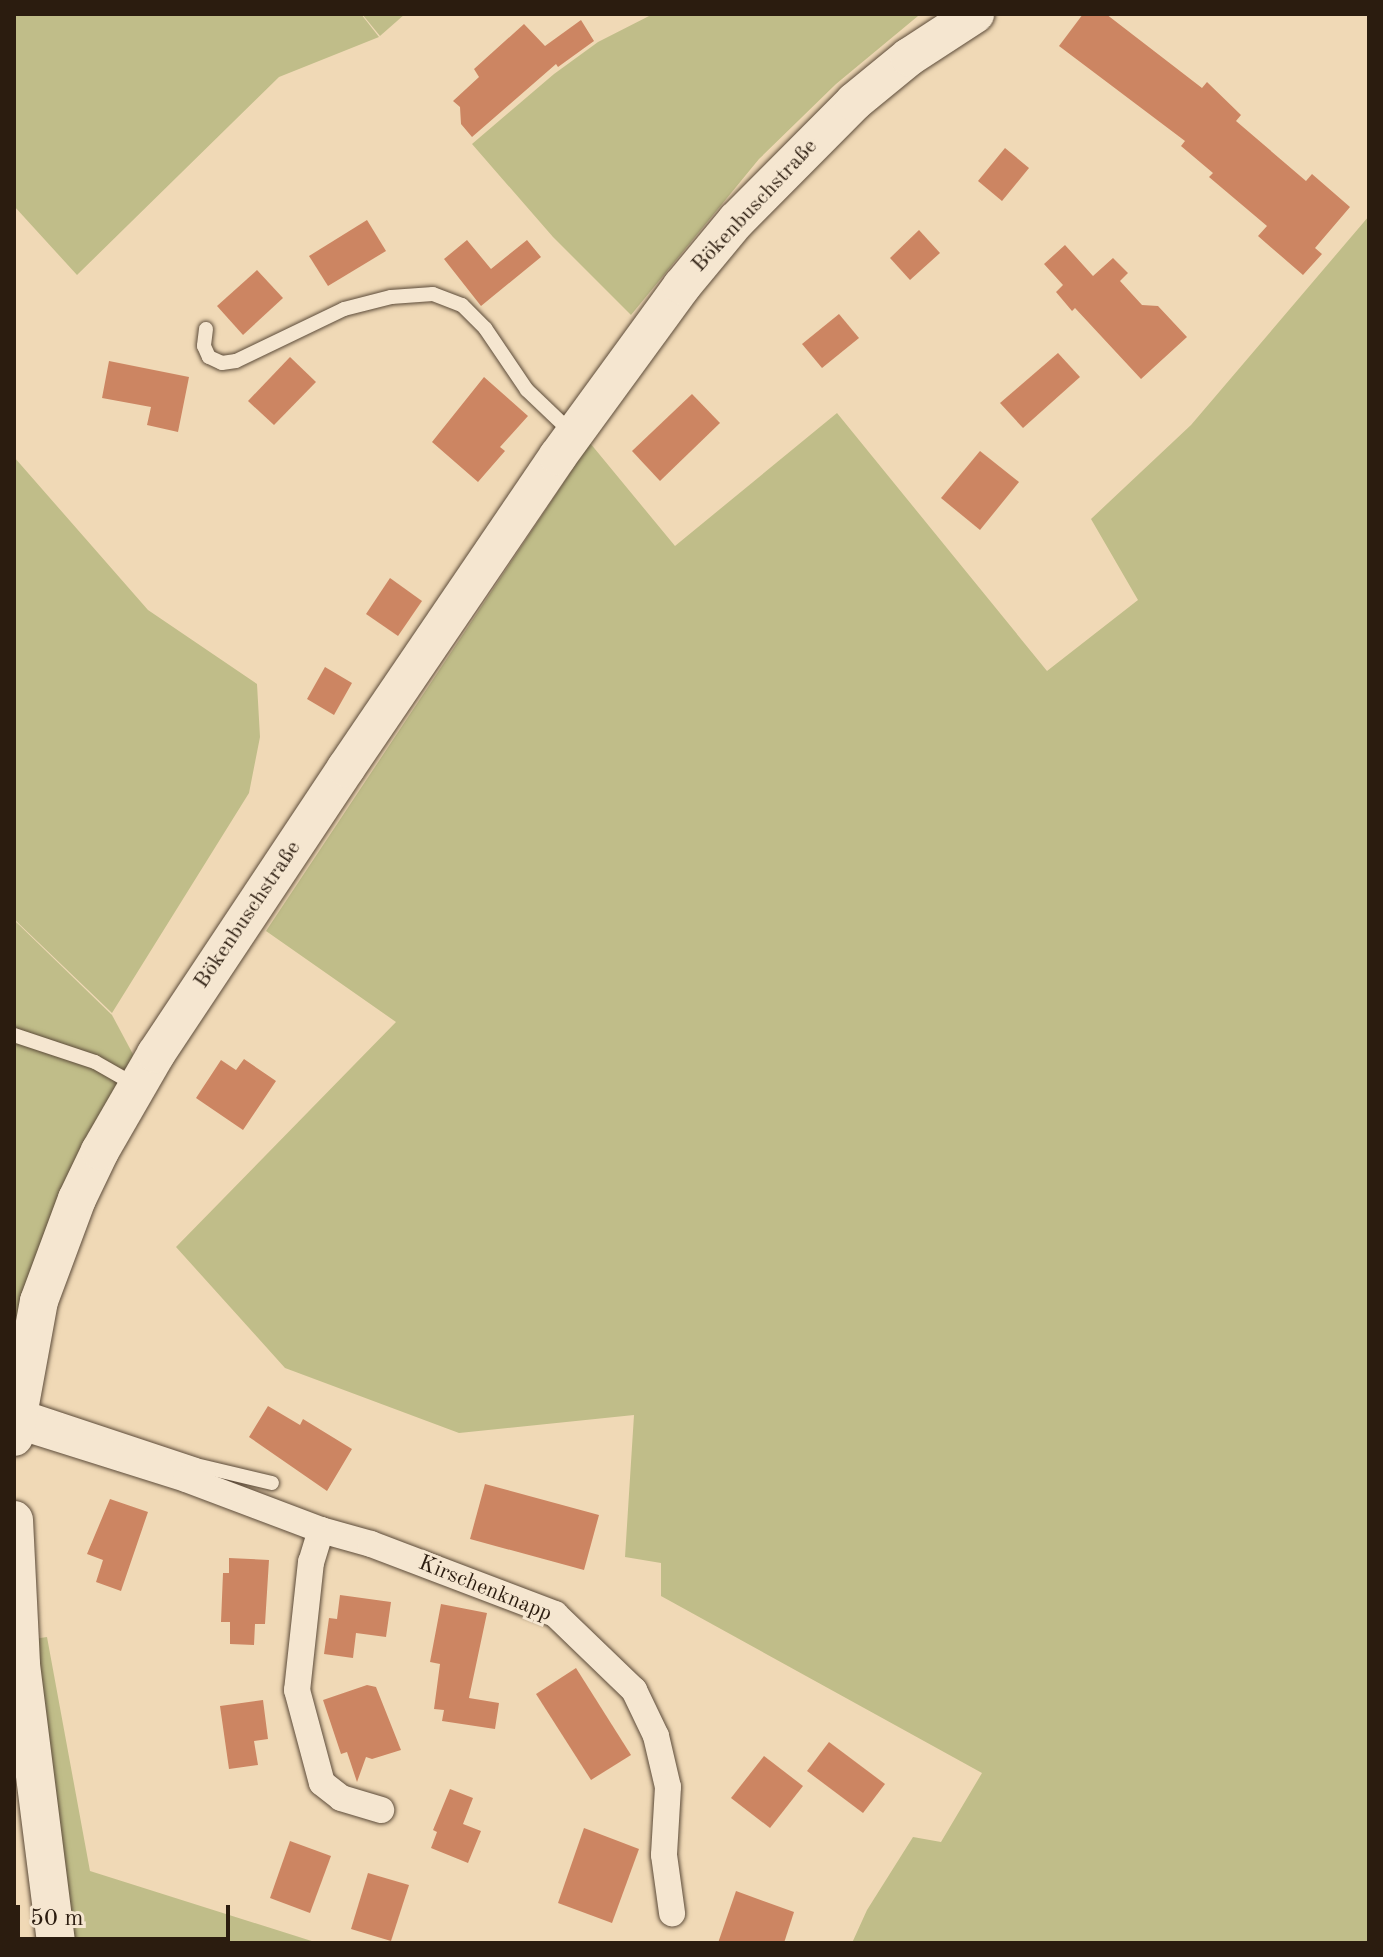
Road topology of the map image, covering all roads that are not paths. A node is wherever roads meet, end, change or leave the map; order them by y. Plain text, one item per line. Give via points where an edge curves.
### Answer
1 (975, 14) edge
2 (206, 329) dead end
3 (573, 435) junction
4 (14, 1035) edge
5 (138, 1086) junction
6 (16, 1423) edge
7 (272, 1483) dead end
8 (14, 1520) edge
9 (321, 1530) junction
10 (381, 1810) dead end
11 (672, 1913) dead end
12 (56, 1943) edge

1 - 3 main road, Bökenbuschstraße via 909,57 795,160 682,286
2 - 3 lane via 209,357 222,363 236,361 344,309 391,297 433,294 462,305 485,328 527,390
3 - 5 main road, Bökenbuschstraße
4 - 5 lane via 95,1062
5 - 6 main road, Bökenbuschstraße via 94,1163 57,1250 39,1301
6 - 7 lane
6 - 9 street, Kirschenknapp
8 - 12 main road via 21,1665
9 - 10 street via 311,1562 297,1690 322,1783 341,1798
9 - 11 street, Kirschenknapp via 555,1614 634,1690 656,1736 668,1787 664,1855

